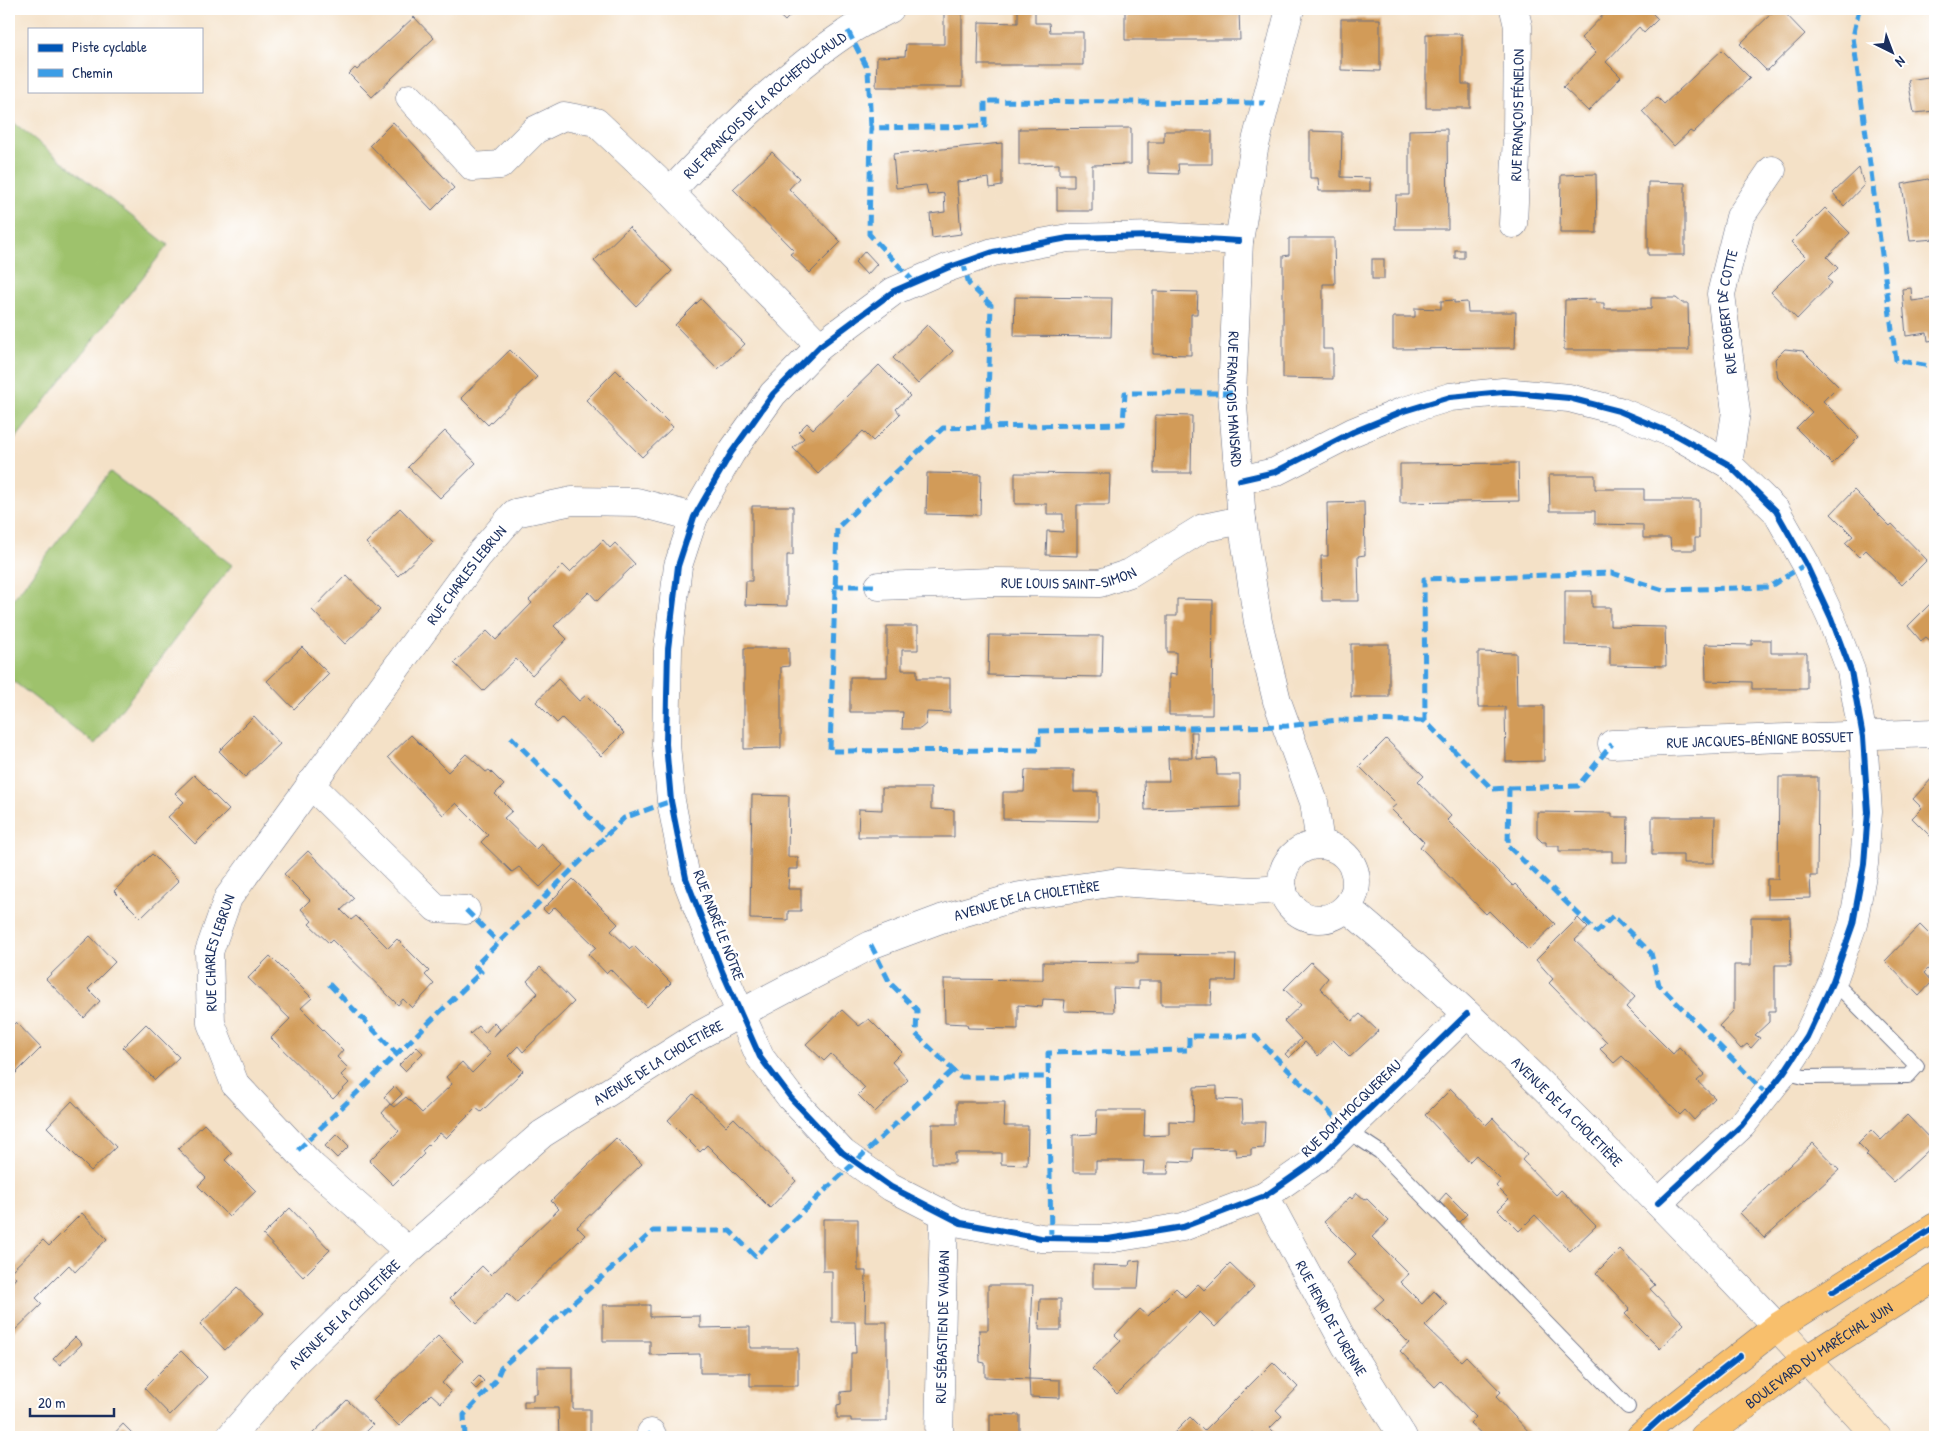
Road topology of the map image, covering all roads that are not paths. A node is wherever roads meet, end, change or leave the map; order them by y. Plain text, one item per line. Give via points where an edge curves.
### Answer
1 (890, 9) edge
2 (1290, 9) edge
3 (1514, 9) edge
4 (410, 98) dead end
5 (1772, 170) dead end
6 (670, 192) junction
7 (1513, 224) dead end
8 (1239, 241) junction
9 (820, 346) junction
10 (1728, 464) junction
11 (1240, 480) junction
12 (694, 517) junction
13 (1242, 520) junction
14 (879, 586) dead end
15 (1935, 734) edge
16 (1864, 737) junction
17 (1612, 744) dead end
18 (310, 784) junction
19 (1320, 844) junction
20 (1282, 889) junction
21 (1347, 908) junction
22 (466, 910) dead end
23 (1833, 981) junction
24 (741, 1014) junction
25 (1467, 1014) junction
26 (1784, 1072) junction
27 (1348, 1131) junction
28 (1265, 1196) junction
29 (1658, 1203) junction
30 (944, 1216) junction
31 (1935, 1227) edge
32 (408, 1251) junction
33 (1935, 1277) edge
34 (1777, 1327) junction
35 (1807, 1358) junction
36 (1628, 1407) dead end
37 (230, 1437) edge
38 (939, 1437) edge
39 (1403, 1437) edge
40 (1640, 1437) edge
41 (1704, 1437) edge
42 (1877, 1437) edge

1 - 6 street, RUE FRANÇOIS DE LA ROCHEFOUCAULD via 848,31 812,56 716,144
2 - 8 street, RUE FRANÇOIS MANSARD via 1254,149
3 - 7 street, RUE FRANÇOIS FÉNELON via 1518,26
4 - 6 street, RUE FRANÇOIS DE LA ROCHEFOUCAULD via 473,167 500,165 535,130 564,116 596,122
5 - 10 street, RUE ROBERT DE COTTE via 1740,217 1721,294 1736,412
6 - 9 street, RUE FRANÇOIS DE LA ROCHEFOUCAULD
8 - 9 street, RUE ANDRÉ LE NÔTRE via 1155,236 1068,238 993,252 894,291
8 - 11 street, RUE FRANÇOIS MANSARD via 1232,394
9 - 12 street, RUE ANDRÉ LE NÔTRE via 773,394 731,453
10 - 11 street via 1676,435 1619,410 1569,398 1502,392 1450,397 1404,411 1353,432 1275,472
10 - 16 street via 1776,512 1806,564 1851,671
11 - 13 street, RUE FRANÇOIS MANSARD
12 - 18 street, RUE CHARLES LEBRUN via 637,502 572,501 515,513 478,556
12 - 24 street, RUE ANDRÉ LE NÔTRE via 678,566 668,650 666,744 671,801 686,878
13 - 14 street, RUE LOUIS SAINT-SIMON via 1203,528 1130,573 1100,583
13 - 19 street, RUE FRANÇOIS MANSARD via 1258,622 1277,701 1314,802
15 - 16 street, RUE JACQUES-BÉNIGNE BOSSUET
16 - 17 street, RUE JACQUES-BÉNIGNE BOSSUET
16 - 23 street via 1868,812 1864,864 1853,924
18 - 22 street via 436,908
18 - 32 street, RUE CHARLES LEBRUN via 228,898 209,952 210,1023 235,1084 312,1166
19 - 20 street via 1299,850 1291,858 1285,867
19 - 21 street via 1343,852 1356,873 1354,897
20 - 21 street via 1294,910 1315,920 1338,915
20 - 24 street, AVENUE DE LA CHOLETIÈRE via 1252,891 1118,882 1020,896 941,918 871,945
21 - 25 street, AVENUE DE LA CHOLETIÈRE
23 - 26 street via 1807,1037
23 - 26 lane via 1918,1066 1908,1076 1804,1077
24 - 30 street, RUE DOM MOCQUEREAU via 760,1057 791,1098 843,1153 891,1187
24 - 32 street, AVENUE DE LA CHOLETIÈRE via 696,1037 542,1134
25 - 27 street, RUE DOM MOCQUEREAU
25 - 29 street, AVENUE DE LA CHOLETIÈRE
26 - 29 street via 1742,1125
27 - 28 street, RUE DOM MOCQUEREAU via 1318,1159
27 - 36 lane via 1380,1152
28 - 30 street, RUE DOM MOCQUEREAU via 1182,1228 1108,1239 1041,1238 961,1224
28 - 39 street, RUE HENRI DE TURENNE via 1346,1346
29 - 34 street, AVENUE DE LA CHOLETIÈRE
30 - 38 street, RUE SÉBASTIEN DE VAUBAN
31 - 34 main road
32 - 37 street, AVENUE DE LA CHOLETIÈRE via 294,1363
33 - 35 main road, BOULEVARD DU MARÉCHAL JUIN
34 - 35 street
34 - 40 main road via 1662,1416
35 - 41 main road, BOULEVARD DU MARÉCHAL JUIN
35 - 42 street

